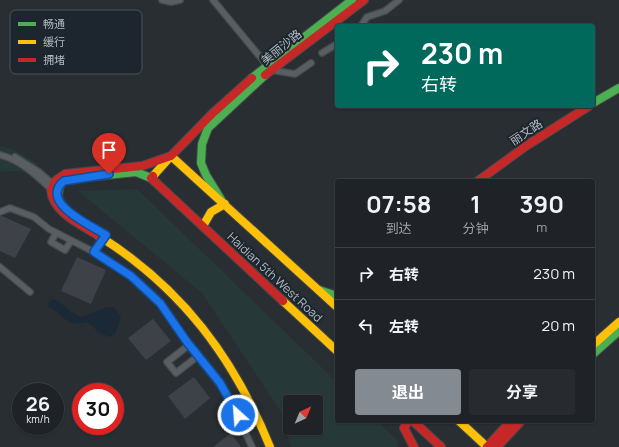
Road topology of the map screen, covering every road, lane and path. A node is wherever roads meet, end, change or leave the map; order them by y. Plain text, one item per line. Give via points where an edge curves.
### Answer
1 (162, 0) edge
2 (180, 0) edge
3 (212, 0) edge
4 (352, 0) edge
5 (364, 0) edge
6 (399, 0) edge
7 (362, 24) edge
8 (335, 45) edge
9 (322, 53) dead end
10 (311, 63) dead end
11 (269, 67) junction
12 (619, 84) edge
13 (619, 88) edge
14 (595, 99) edge
15 (595, 102) edge
16 (580, 108) edge
17 (586, 108) edge
18 (216, 116) junction
19 (0, 154) edge
20 (171, 156) junction
21 (151, 178) junction
22 (477, 179) edge
23 (481, 179) edge
24 (54, 189) junction
25 (224, 202) junction
26 (0, 212) edge
27 (203, 226) junction
28 (56, 233) junction
29 (105, 237) junction
30 (71, 241) junction
31 (94, 252) junction
32 (0, 267) edge
33 (319, 290) junction
34 (30, 292) dead end
35 (335, 295) edge
36 (335, 305) edge
37 (619, 322) edge
38 (619, 331) edge
39 (595, 343) edge
40 (189, 345) junction
41 (335, 349) edge
42 (595, 352) edge
43 (198, 356) junction
44 (407, 423) edge
45 (415, 423) edge
46 (460, 423) edge
47 (509, 423) edge
48 (519, 423) edge
49 (252, 447) edge
50 (270, 447) edge
51 (273, 447) edge
52 (414, 447) edge
53 (440, 447) edge
54 (487, 447) edge
55 (497, 447) edge

1 - 2 street
3 - 11 street
4 - 11 main road, 美丽沙路
5 - 11 main road, 美丽沙路
6 - 7 street via 385,11 367,17
8 - 9 street
10 - 11 street via 295,74
11 - 18 main road, 美丽沙路
12 - 14 main road
13 - 15 main road
16 - 22 main road, 丽文路 via 524,144
17 - 23 main road, 丽文路 via 530,143
18 - 20 main road
18 - 25 main road via 206,133 200,157 203,169
19 - 24 street via 26,163
20 - 21 main road
20 - 24 main road via 142,166 65,174 58,177
20 - 25 main road, Haidian 5th West Road
21 - 24 main road via 136,172 76,178 64,181
21 - 27 main road, Haidian 5th West Road
24 - 29 main road via 51,200 60,210
25 - 27 main road via 211,212
25 - 33 main road, Haidian 5th West Road
26 - 28 street via 10,208 34,217
27 - 41 main road, Haidian 5th West Road
28 - 30 street
28 - 30 street via 51,242 65,250
29 - 31 street
29 - 50 main road via 152,274 187,307 203,327 234,369
29 - 51 main road via 165,281 198,315 251,393
30 - 31 street
31 - 40 street via 131,276 160,303
32 - 34 street
33 - 35 main road
33 - 36 main road, Haidian 5th West Road
37 - 39 main road
38 - 42 main road
40 - 43 street
40 - 43 street via 167,362 176,373
43 - 49 street via 228,395
44 - 52 main road via 404,428
45 - 53 main road
46 - 54 main road
47 - 54 main road
48 - 55 main road

